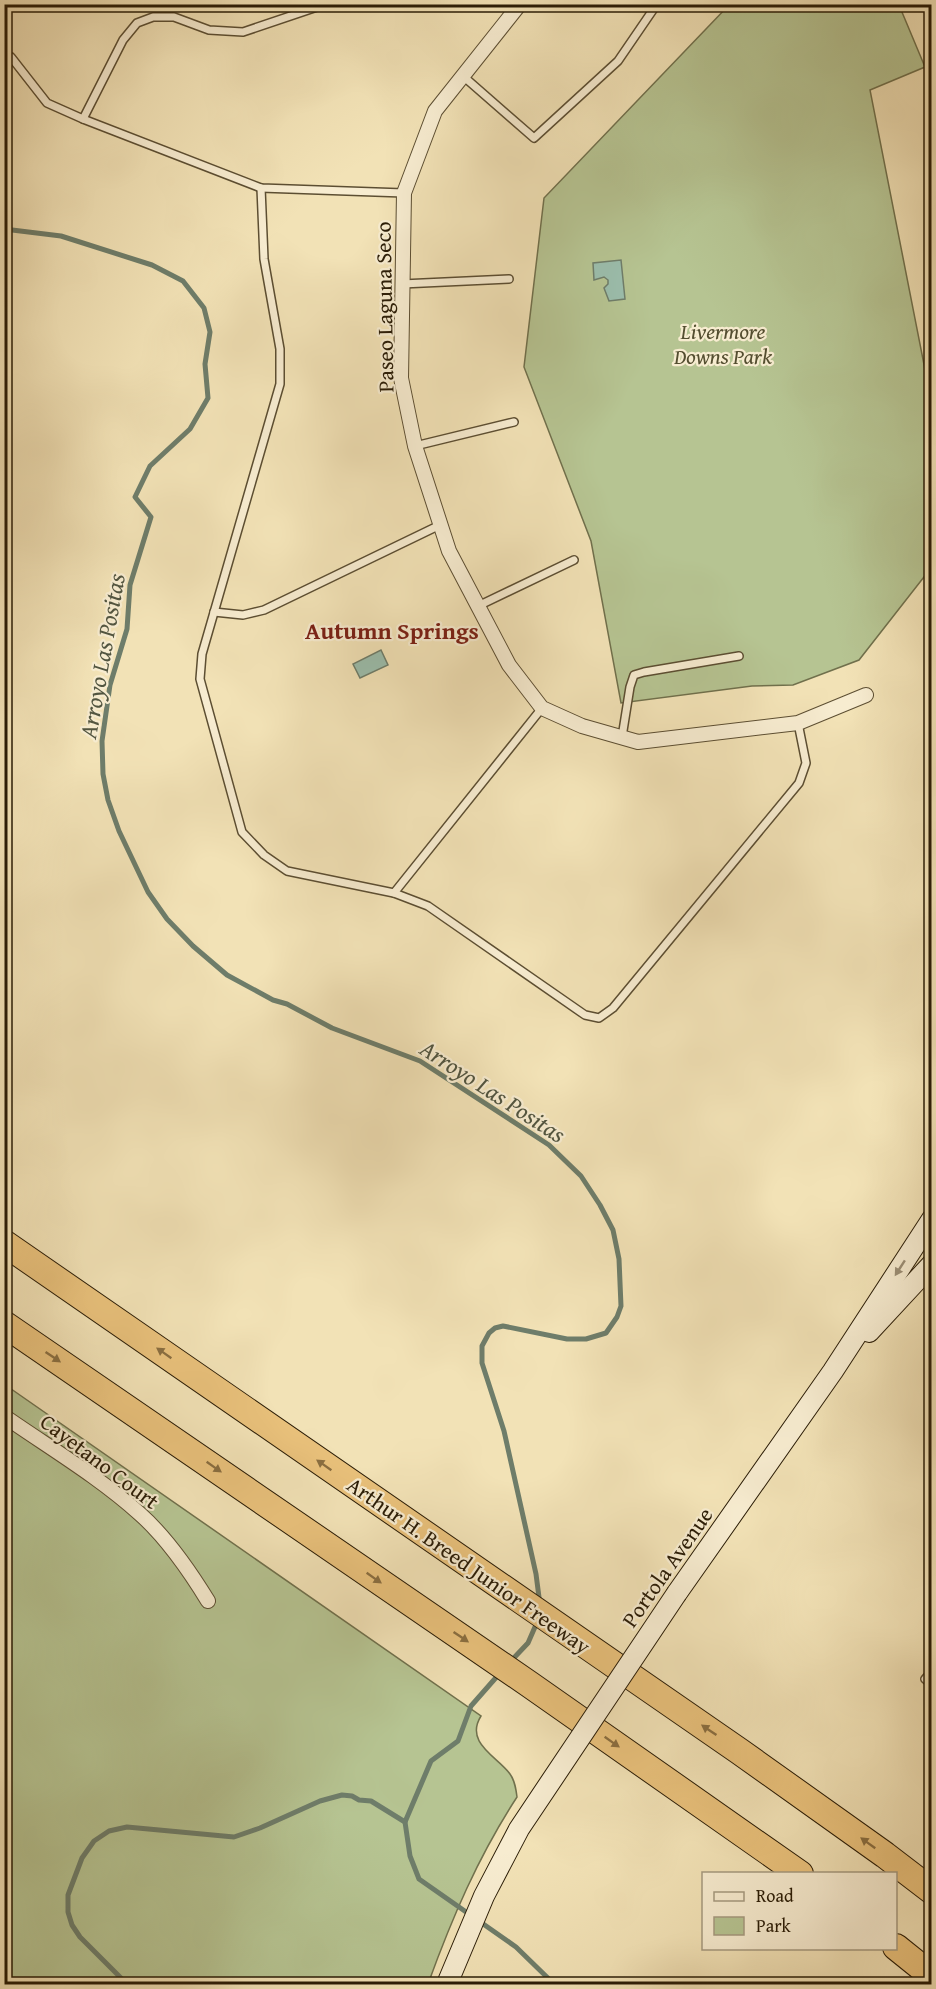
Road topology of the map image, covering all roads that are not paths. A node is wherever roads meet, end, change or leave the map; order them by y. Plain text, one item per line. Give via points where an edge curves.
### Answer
1 (326, 4) edge
2 (520, 4) edge
3 (657, 4) edge
4 (11, 57) dead end
5 (463, 76) junction
6 (83, 119) junction
7 (261, 188) junction
8 (404, 193) junction
9 (509, 279) dead end
10 (402, 284) junction
11 (514, 422) dead end
12 (415, 446) junction
13 (440, 524) junction
14 (574, 560) dead end
15 (478, 606) junction
16 (214, 612) junction
17 (740, 656) dead end
18 (866, 695) dead end
19 (542, 708) junction
20 (798, 723) junction
21 (622, 737) junction
22 (394, 893) junction
23 (932, 1219) edge
24 (4, 1243) edge
25 (932, 1264) edge
26 (4, 1324) edge
27 (833, 1371) junction
28 (4, 1416) edge
29 (208, 1601) dead end
30 (932, 1671) edge
31 (932, 1685) edge
32 (797, 1872) edge
33 (932, 1891) edge
34 (897, 1948) edge
35 (932, 1976) edge
36 (447, 1984) edge

1 - 6 lane via 243,32 209,30 174,16 153,16 137,23 123,40
2 - 5 street, Paseo Laguna Seco
3 - 5 lane via 618,61 534,138
4 - 6 lane via 47,103
5 - 8 street, Paseo Laguna Seco via 435,111
6 - 7 lane
7 - 8 lane
7 - 16 lane via 264,259 280,349 280,384
8 - 10 street, Paseo Laguna Seco
9 - 10 lane
10 - 12 street, Paseo Laguna Seco via 401,378
11 - 12 lane
12 - 13 street, Paseo Laguna Seco
13 - 15 street, Paseo Laguna Seco via 449,551
13 - 16 lane via 264,610 243,615
14 - 15 lane
15 - 19 street, Paseo Laguna Seco via 509,665
16 - 22 lane via 202,654 200,679 242,832 287,871
17 - 21 lane via 634,675
18 - 20 street, Paseo Laguna Seco
19 - 21 street, Paseo Laguna Seco via 582,726
19 - 22 lane
20 - 21 street, Paseo Laguna Seco via 638,742
20 - 22 lane via 806,763 799,783 613,1008 598,1018 585,1015 428,906
23 -> 27 main road, Portola Avenue
33 -> 24 highway, Arthur H. Breed Junior Freeway via 813,1803
25 - 27 main road, Portola Avenue
26 -> 32 highway
27 - 36 main road, Portola Avenue, bridge via 677,1593 519,1829 484,1896
28 - 29 street, Cayetano Court via 141,1515
30 - 31 lane via 925,1679
34 - 35 highway

